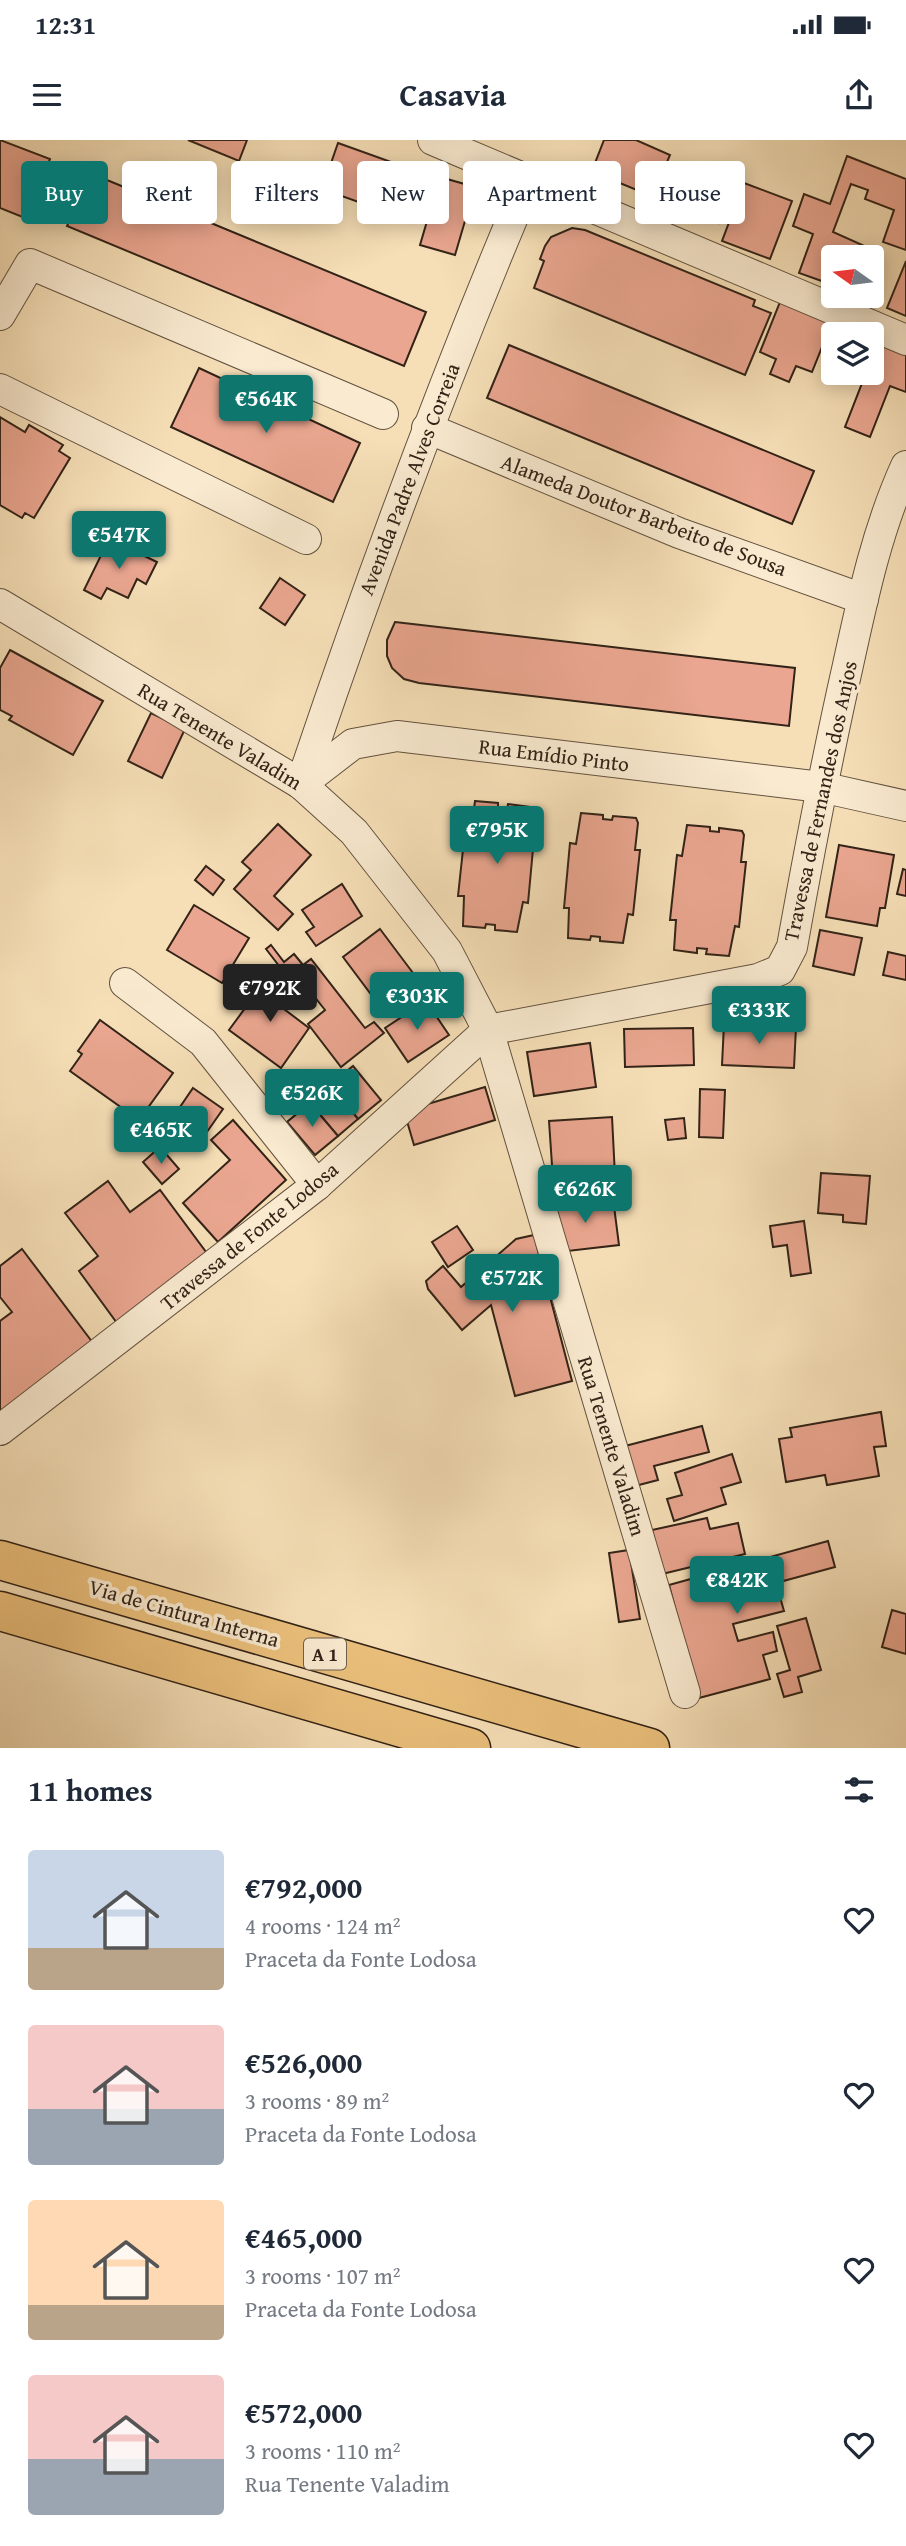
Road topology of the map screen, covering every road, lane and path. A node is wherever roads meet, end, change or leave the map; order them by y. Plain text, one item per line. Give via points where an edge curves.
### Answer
1 (433, 140) edge
2 (483, 161) edge
3 (621, 219) edge
4 (511, 224) edge
5 (0, 315) edge
6 (906, 340) edge
7 (0, 389) edge
8 (383, 414) dead end
9 (427, 428) junction
10 (906, 466) edge
11 (306, 539) dead end
12 (863, 599) junction
13 (0, 604) edge
14 (302, 784) junction
15 (821, 787) junction
16 (906, 806) edge
17 (125, 983) dead end
18 (488, 1030) junction
19 (317, 1185) junction
20 (0, 1430) edge
21 (0, 1560) edge
22 (0, 1611) edge
23 (685, 1693) dead end
24 (471, 1748) edge
25 (650, 1748) edge

1 - 2 street
3 - 6 street
4 - 9 street, Avenida Padre Alves Correia
5 - 8 street via 30,264
7 - 11 street
9 - 12 street, Alameda Doutor Barbeito de Sousa via 679,533
9 - 14 street, Avenida Padre Alves Correia via 366,591
10 - 12 street, Travessa de Fernandes dos Anjos via 889,505
12 - 15 street, Travessa de Fernandes dos Anjos
13 - 14 street, Rua Tenente Valadim
14 - 15 street, Rua Emídio Pinto via 353,744 397,736
14 - 18 street, Rua Tenente Valadim via 354,832 447,951
15 - 16 street, Rua Emídio Pinto
15 - 18 street, Travessa de Fernandes dos Anjos via 793,947 780,970 758,979
17 - 19 street via 204,1042
18 - 19 street, Travessa de Fonte Lodosa
18 - 23 street, Rua Tenente Valadim
19 - 20 street, Travessa de Fonte Lodosa
21 - 25 highway, Via de Cintura Interna / A 1
22 - 24 highway, A 1

